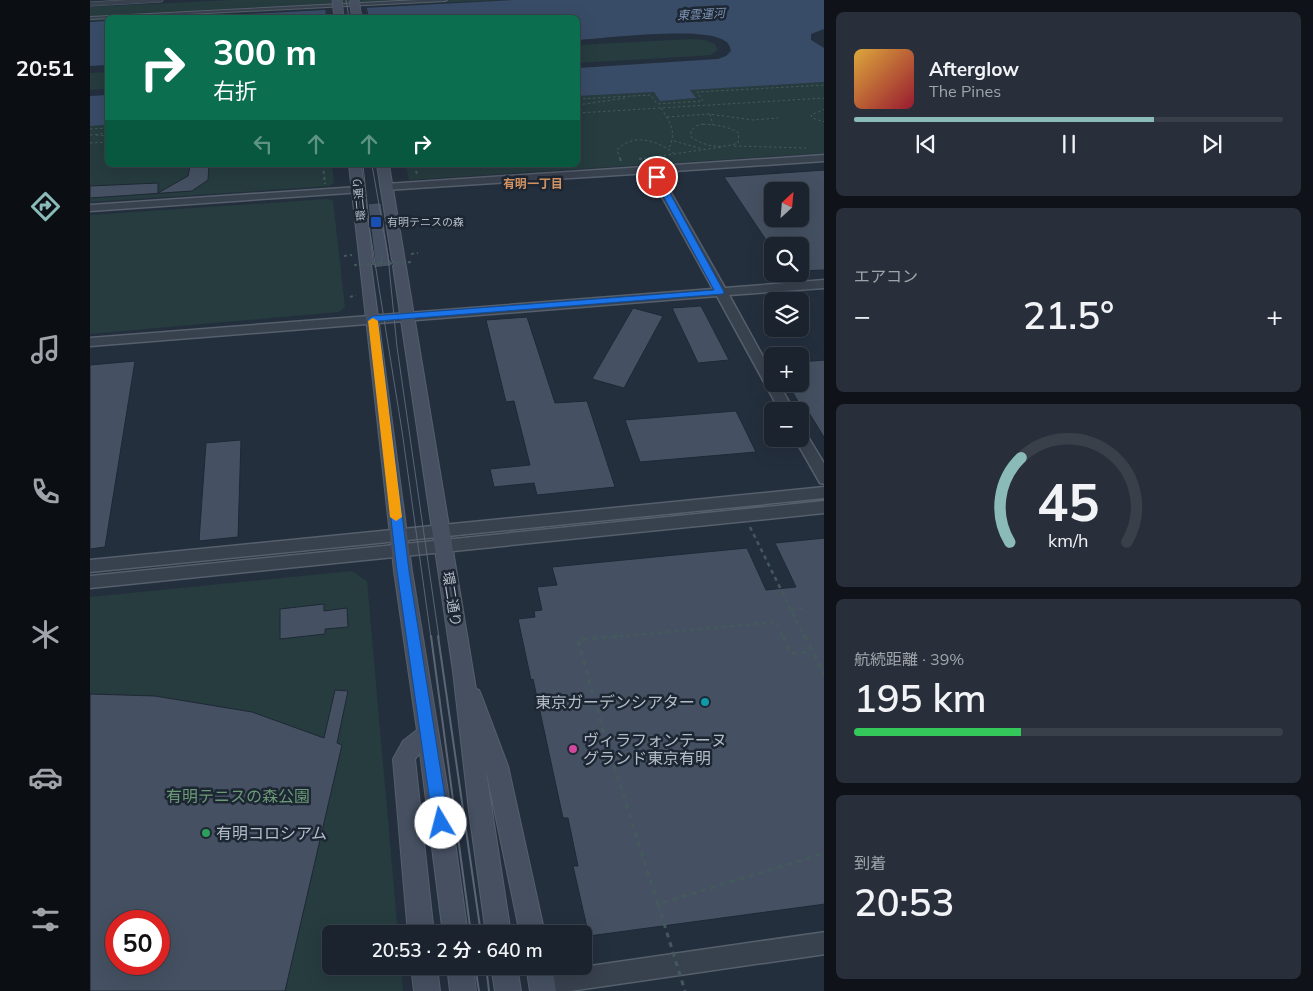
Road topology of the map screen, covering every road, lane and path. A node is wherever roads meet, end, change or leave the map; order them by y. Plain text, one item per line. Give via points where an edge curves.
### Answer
1 (161, 0) edge
2 (337, 0) edge
3 (354, 0) edge
4 (445, 0) edge
5 (90, 4) edge
6 (149, 15) edge
7 (339, 15) edge
8 (356, 15) edge
9 (105, 17) edge
10 (90, 18) edge
11 (824, 84) edge
12 (642, 95) junction
13 (824, 98) edge
14 (580, 99) edge
15 (580, 105) edge
16 (661, 108) junction
17 (824, 109) edge
18 (580, 113) edge
19 (710, 114) junction
20 (667, 117) junction
21 (778, 118) dead end
22 (824, 122) edge
23 (713, 124) junction
24 (105, 128) edge
25 (90, 129) edge
26 (105, 134) edge
27 (90, 135) edge
28 (674, 141) junction
29 (105, 142) edge
30 (90, 143) edge
31 (732, 146) junction
32 (722, 147) junction
33 (669, 148) junction
34 (807, 148) dead end
35 (704, 150) junction
36 (675, 154) junction
37 (824, 158) edge
38 (637, 159) dead end
39 (616, 162) dead end
40 (323, 167) edge
41 (355, 167) edge
42 (383, 167) edge
43 (415, 167) edge
44 (653, 170) junction
45 (418, 182) dead end
46 (357, 184) junction
47 (386, 187) junction
48 (325, 188) dead end
49 (90, 208) edge
50 (418, 253) dead end
51 (382, 255) dead end
52 (344, 256) dead end
53 (406, 261) junction
54 (360, 264) junction
55 (382, 264) junction
56 (824, 284) edge
57 (720, 292) junction
58 (356, 293) dead end
59 (350, 297) dead end
60 (408, 317) junction
61 (373, 319) junction
62 (90, 342) edge
63 (782, 402) edge
64 (807, 447) edge
65 (824, 479) edge
66 (824, 492) edge
67 (824, 507) edge
68 (750, 527) dead end
69 (442, 538) junction
70 (399, 543) junction
71 (90, 566) edge
72 (90, 582) edge
73 (805, 608) dead end
74 (791, 610) junction
75 (812, 652) junction
76 (463, 671) junction
77 (824, 677) edge
78 (427, 735) junction
79 (824, 853) edge
80 (658, 904) junction
81 (420, 925) edge
82 (455, 925) edge
83 (498, 925) edge
84 (531, 925) edge
85 (824, 943) edge
86 (425, 975) edge
87 (461, 975) edge
88 (505, 975) edge
89 (541, 981) edge
90 (427, 991) edge
91 (463, 991) edge
92 (508, 991) edge
93 (685, 991) edge

1 - 5 lane
2 - 7 main road, bridge
3 - 8 main road, bridge
4 - 6 street
9 - 10 street
11 - 12 path via 697,92 703,101 657,104 651,95
12 - 14 path
12 - 15 path
13 - 16 path
16 - 18 path
16 - 20 path
17 - 22 path via 812,116
19 - 20 path
19 - 21 path via 749,121
19 - 23 path
20 - 28 path via 674,127
23 - 31 path via 739,133 738,143
23 - 32 path via 696,126 691,137 708,146
24 - 25 path
26 - 27 path
28 - 33 path
28 - 35 path
29 - 30 path
31 - 32 path
31 - 34 path
32 - 35 path
33 - 36 path
33 - 39 path via 650,141 629,141 617,150 621,162
35 - 36 path
36 - 38 path
37 - 44 street
40 - 48 path
41 - 46 main road, 環二通り
42 - 47 main road, 環二通り
43 - 45 path
44 - 47 street
44 - 57 street
46 - 49 street
46 - 54 main road, 環二通り
47 - 53 main road, 環二通り
50 - 53 path via 411,254
51 - 55 path
52 - 54 path via 352,255
53 - 55 path, bridge
53 - 60 main road, 環二通り
54 - 55 path, bridge
54 - 61 main road, 環二通り
56 - 57 street
57 - 60 street
57 - 63 street
58 - 59 path via 357,296
60 - 61 street
60 - 69 main road, 環二通り
61 - 62 street
61 - 70 main road, 環二通り
64 - 65 street
66 - 69 street
67 - 69 street
68 - 74 path
69 - 70 street
69 - 76 main road, 環二通り
70 - 71 street
70 - 72 street
70 - 78 main road, 環二通り
73 - 74 path
74 - 75 path
75 - 77 path
75 - 80 path via 790,653 776,622 578,640
76 - 83 main road, 環二通り
76 - 84 main road via 497,766
78 - 81 main road via 411,746 404,758
78 - 82 main road, 環二通り
79 - 80 path
80 - 93 path, bridge
85 - 89 street
86 - 90 main road
87 - 91 main road
88 - 92 main road

